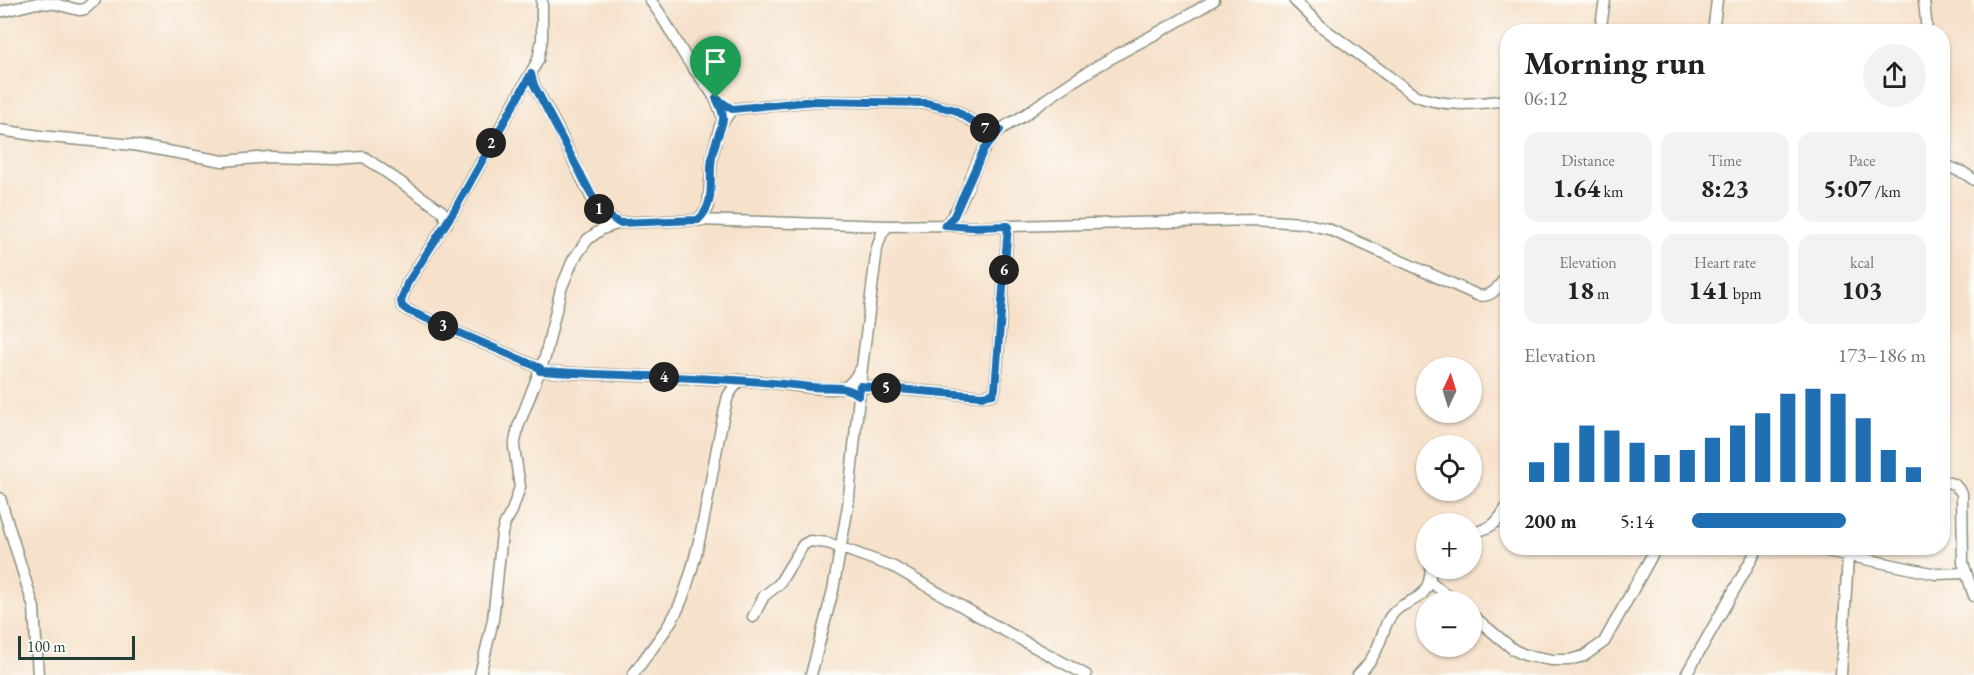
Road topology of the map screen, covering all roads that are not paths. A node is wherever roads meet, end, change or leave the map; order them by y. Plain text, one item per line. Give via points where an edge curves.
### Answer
1 (95, 0) edge
2 (542, 0) edge
3 (650, 0) edge
4 (1214, 0) edge
5 (1294, 0) edge
6 (1605, 0) edge
7 (1717, 0) edge
8 (1924, 0) edge
9 (0, 12) edge
10 (1601, 24) edge
11 (1714, 24) edge
12 (1926, 24) edge
13 (531, 74) junction
14 (716, 98) junction
15 (1500, 101) edge
16 (732, 109) junction
17 (723, 120) junction
18 (0, 130) edge
19 (1000, 130) junction
20 (1950, 167) edge
21 (1974, 180) edge
22 (599, 209) junction
23 (698, 220) junction
24 (447, 223) junction
25 (619, 223) junction
26 (945, 225) junction
27 (888, 226) junction
28 (1008, 226) junction
29 (597, 232) junction
30 (1500, 285) edge
31 (862, 367) junction
32 (540, 370) junction
33 (721, 380) junction
34 (739, 380) junction
35 (845, 387) junction
36 (730, 391) junction
37 (860, 391) junction
38 (1950, 483) edge
39 (0, 498) edge
40 (1500, 520) edge
41 (1482, 530) edge
42 (841, 547) junction
43 (1652, 555) edge
44 (1754, 555) edge
45 (1844, 555) edge
46 (1848, 556) junction
47 (1966, 573) junction
48 (1430, 581) joint
49 (1442, 591) edge
50 (1974, 596) edge
51 (753, 617) dead end
52 (1482, 623) edge
53 (38, 675) edge
54 (480, 675) edge
55 (633, 675) edge
56 (811, 675) edge
57 (1086, 675) edge
58 (1358, 675) edge
59 (1686, 675) edge
60 (1842, 675) edge

1 - 9 street via 79,10 37,3
2 - 13 street via 540,51
3 - 14 street
4 - 19 street via 1121,52
5 - 15 street via 1322,27 1414,95 1448,104
6 - 10 street
7 - 11 street
8 - 12 street
13 - 22 street
13 - 24 street
14 - 16 street
14 - 17 street
16 - 17 street
16 - 19 street via 815,101 926,103 955,110 981,127
17 - 23 street via 712,157 708,208
18 - 24 street via 133,145 223,161 364,157 442,211
19 - 26 street via 984,149 954,216
20 - 21 street
22 - 25 street
22 - 29 street
23 - 25 street
23 - 27 street
24 - 32 street via 407,284 402,306
25 - 29 street
26 - 27 street
26 - 28 street
27 - 31 street via 878,248
28 - 30 street via 1253,220 1303,223 1328,229 1483,296 1495,292
28 - 37 street via 993,394
29 - 32 street via 573,260 561,288
31 - 35 street
31 - 37 street
32 - 33 street
32 - 54 street via 514,447 520,487 502,533 493,620
33 - 34 street
33 - 36 street
34 - 35 street
34 - 36 street
35 - 37 street
36 - 55 street via 687,584 668,627
37 - 42 street
38 - 47 street via 1962,493
39 - 53 street via 34,608
40 - 41 street
42 - 51 street via 806,542 779,584 764,596
42 - 56 street
42 - 57 street via 894,567
43 - 52 street via 1604,642 1584,656 1552,660 1525,655
44 - 59 street
45 - 46 street
46 - 47 street via 1936,574
46 - 60 street
47 - 50 street
48 - 49 street
48 - 58 street via 1416,599 1391,616 1375,653

